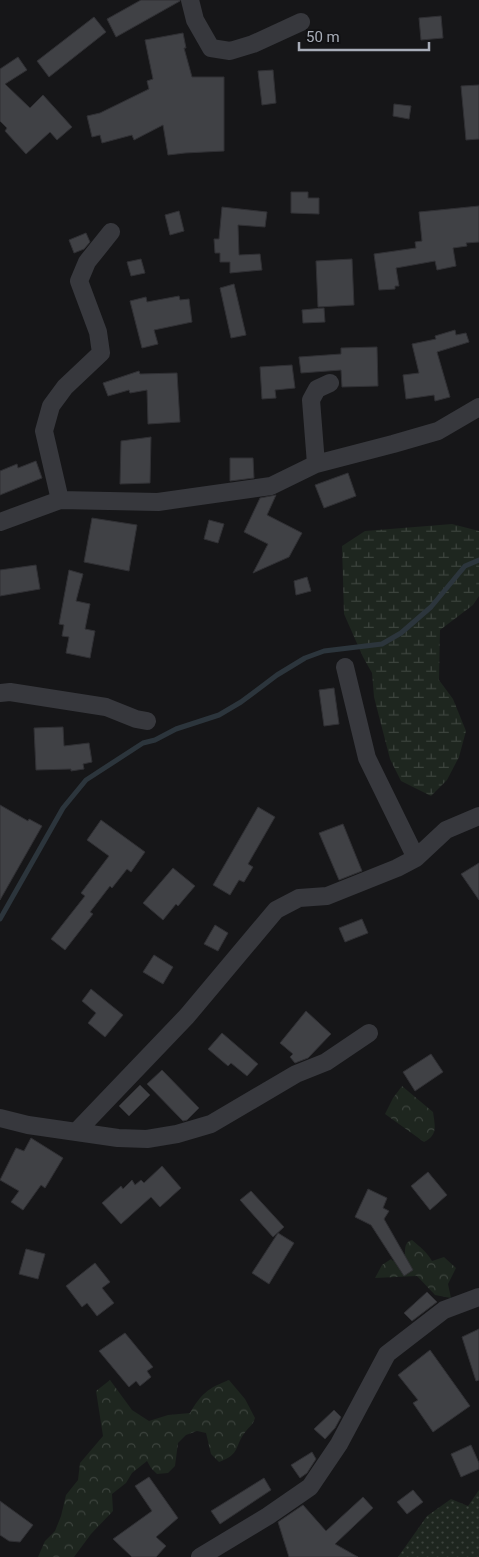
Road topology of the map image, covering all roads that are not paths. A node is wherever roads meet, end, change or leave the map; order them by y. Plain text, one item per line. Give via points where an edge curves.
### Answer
1 (190, 0) edge
2 (301, 22) dead end
3 (111, 232) dead end
4 (330, 384) dead end
5 (479, 407) edge
6 (316, 464) junction
7 (60, 500) junction
8 (0, 522) edge
9 (345, 667) dead end
10 (0, 693) edge
11 (147, 721) dead end
12 (479, 816) edge
13 (416, 858) junction
14 (369, 1033) dead end
15 (0, 1118) edge
16 (77, 1131) junction
17 (479, 1297) edge
18 (200, 1557) edge

1 - 2 street via 195,20 211,48 230,51
3 - 7 street via 87,262 79,281 98,332 101,353 50,406 44,432
4 - 6 street via 317,389 311,400
5 - 6 street via 438,431
6 - 7 street via 271,486 198,497 158,502
7 - 8 street
9 - 13 street via 367,758
10 - 11 street via 106,707
12 - 13 street via 446,830
13 - 16 street via 327,896 300,898 276,910 186,1016
14 - 16 street via 326,1062 296,1074 211,1124 147,1139
15 - 16 street
17 - 18 street via 444,1310 387,1354 338,1444 310,1487

